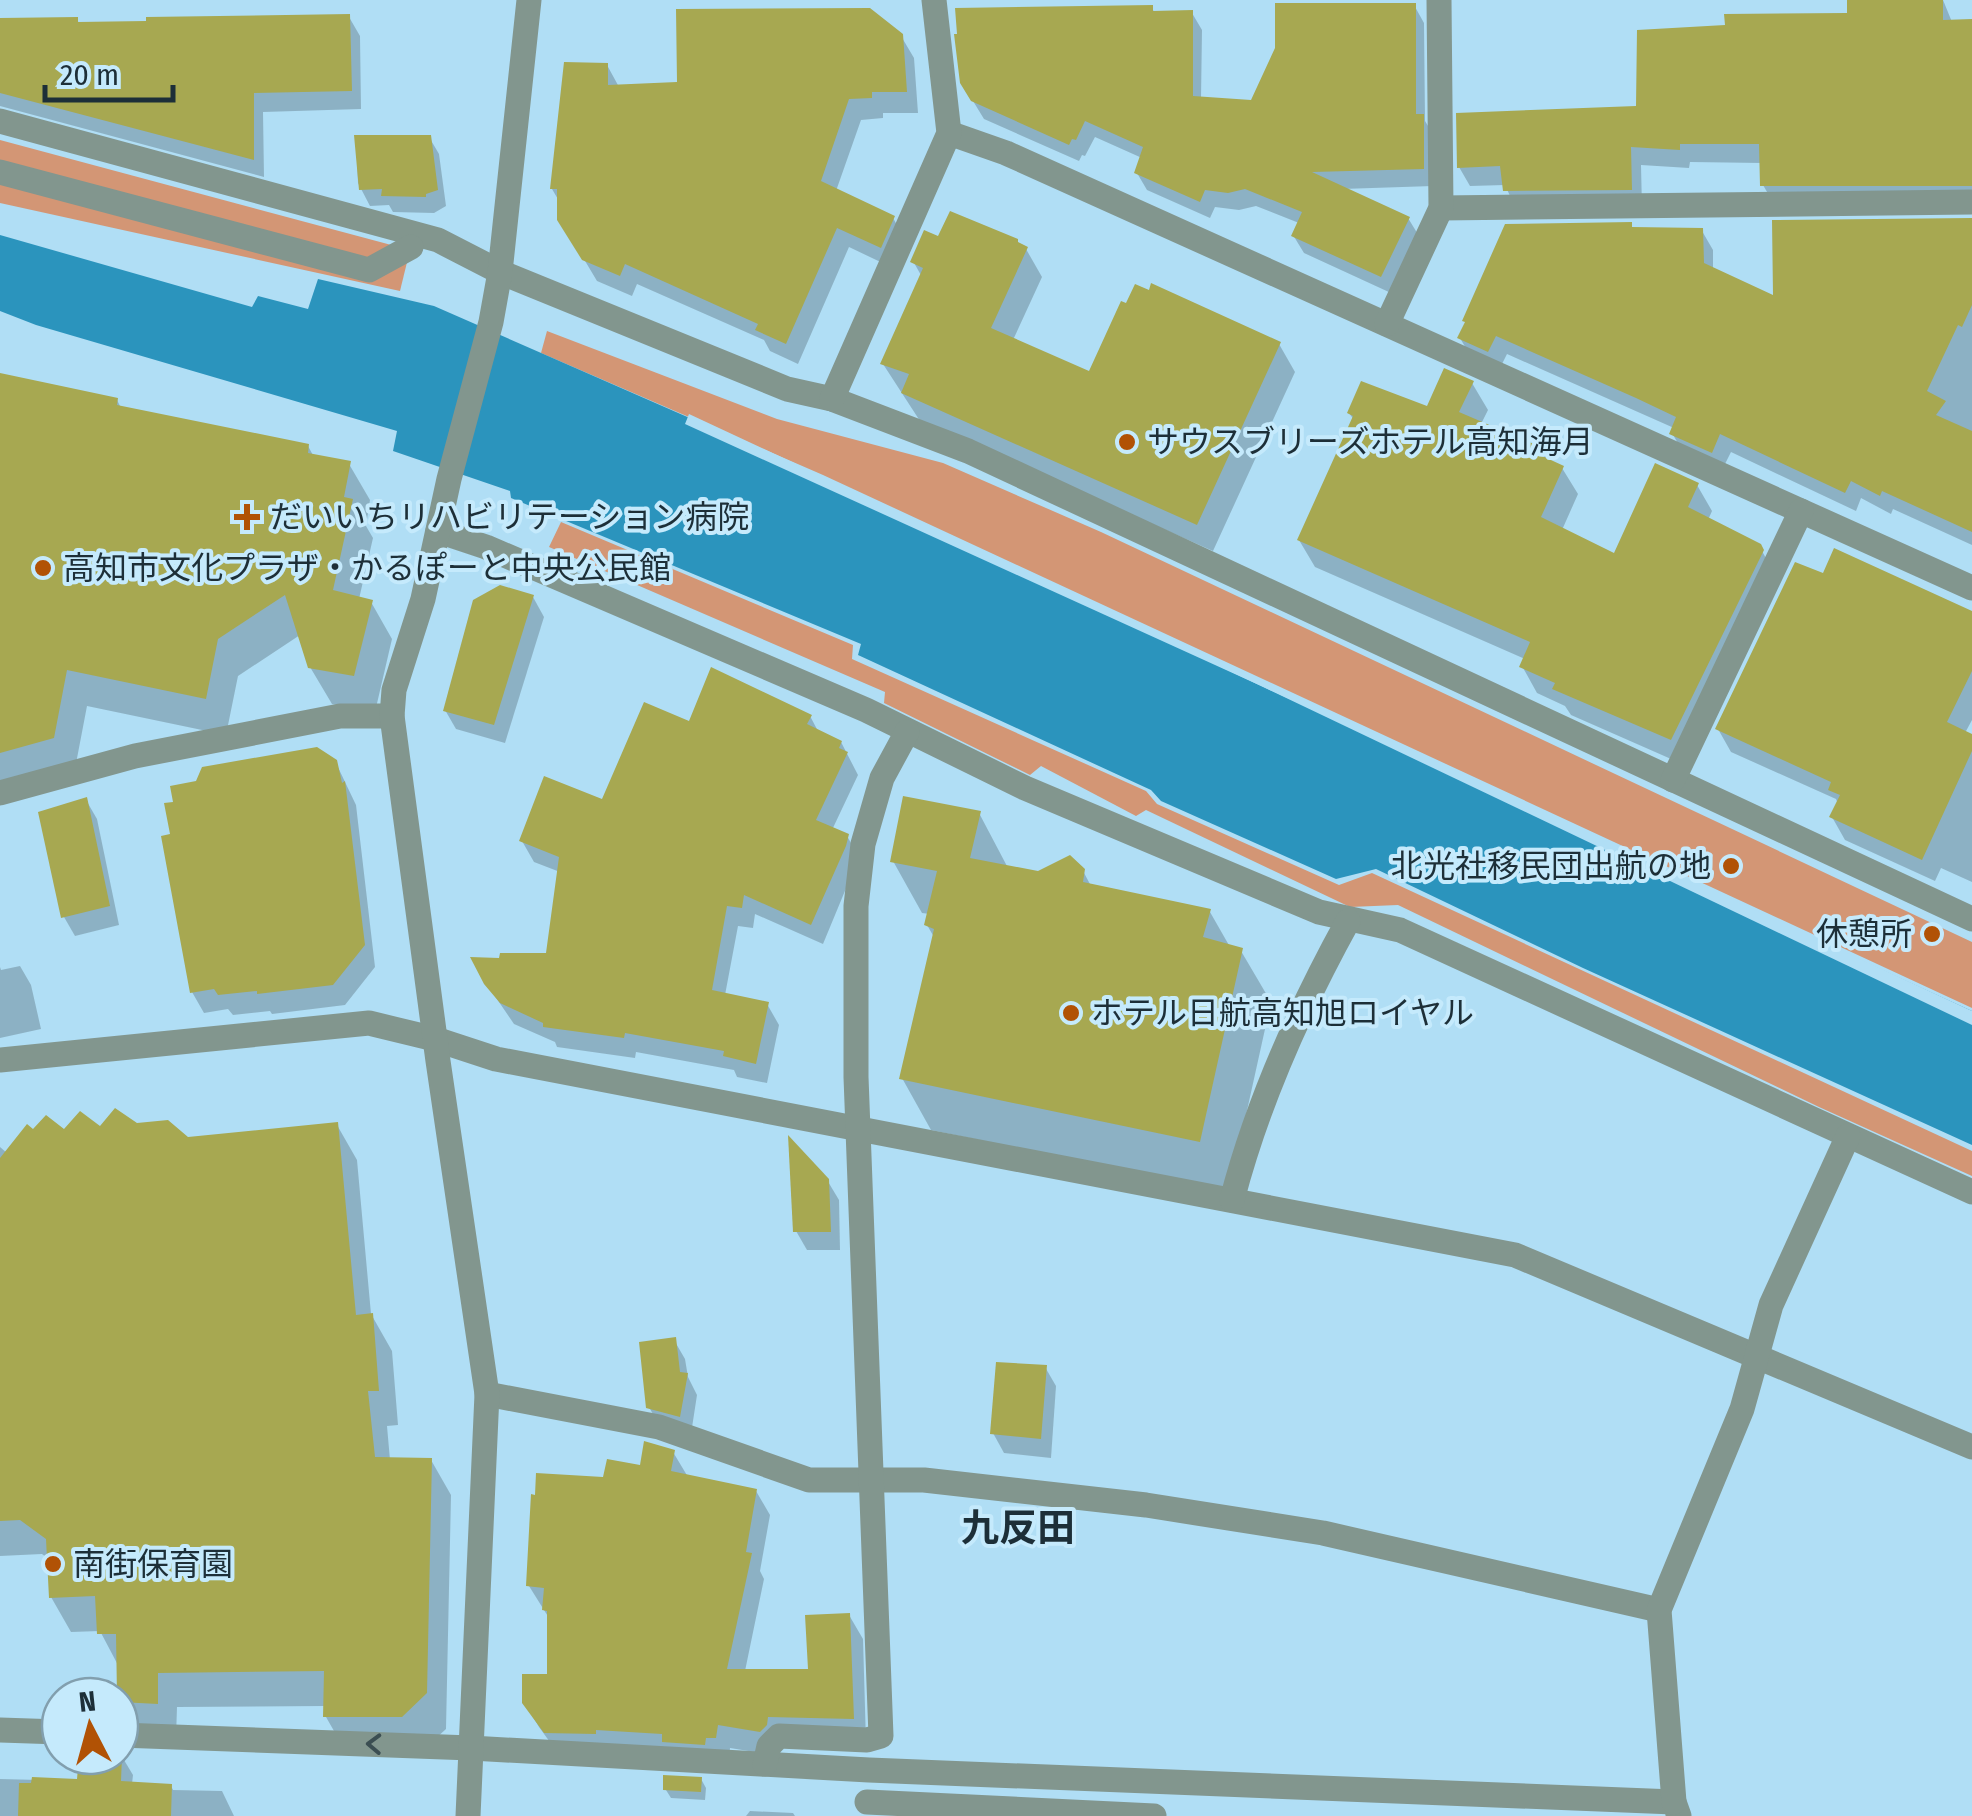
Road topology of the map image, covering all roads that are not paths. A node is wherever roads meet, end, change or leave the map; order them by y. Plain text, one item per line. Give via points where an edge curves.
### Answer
1 (528, 0) edge
2 (934, 0) edge
3 (1439, 0) edge
4 (0, 121) edge
5 (949, 133) junction
6 (0, 172) edge
7 (1972, 202) edge
8 (1441, 208) junction
9 (411, 247) dead end
10 (500, 272) junction
11 (1388, 324) junction
12 (832, 398) junction
13 (1801, 512) junction
14 (438, 530) junction
15 (1972, 588) edge
16 (392, 716) junction
17 (907, 732) junction
18 (1673, 780) junction
19 (0, 793) edge
20 (1972, 919) edge
21 (1348, 921) junction
22 (435, 1039) junction
23 (0, 1060) edge
24 (859, 1130) junction
25 (1848, 1136) junction
26 (1972, 1192) edge
27 (1232, 1200) junction
28 (1759, 1356) junction
29 (487, 1394) junction
30 (1972, 1447) edge
31 (870, 1482) junction
32 (1659, 1610) junction
33 (0, 1730) edge
34 (40, 1731) edge
35 (140, 1735) edge
36 (471, 1748) junction
37 (765, 1764) junction
38 (869, 1770) junction
39 (866, 1809) edge
40 (1676, 1809) edge
41 (468, 1816) edge
42 (1154, 1816) edge

1 - 10 street
2 - 5 street
3 - 8 street
4 - 10 street via 438,240
5 - 11 street
5 - 12 street
6 - 9 street via 370,270
7 - 8 street
8 - 11 street
10 - 12 street via 788,389
10 - 14 street
11 - 13 street
12 - 18 street via 968,451
13 - 15 street
13 - 18 street
14 - 16 street
14 - 17 street
16 - 19 street via 340,716 154,752
16 - 22 street
17 - 21 street
17 - 24 street via 882,778 858,869
18 - 20 street
21 - 25 street via 1400,930
21 - 27 street via 1248,1137
22 - 23 street via 369,1023
22 - 24 street via 496,1060
22 - 29 street
24 - 27 street
24 - 31 street
25 - 26 street
25 - 28 street via 1771,1305
27 - 28 street via 1514,1255
28 - 30 street
28 - 32 street
29 - 31 street via 660,1427 809,1480
29 - 36 street
31 - 32 street via 979,1486 1323,1533
31 - 37 street via 881,1736 778,1736
32 - 40 street
33 - 34 street
36 -> 35 street
36 - 37 street
36 - 41 street
37 - 38 street
38 - 39 street
38 - 40 street
39 - 42 street

